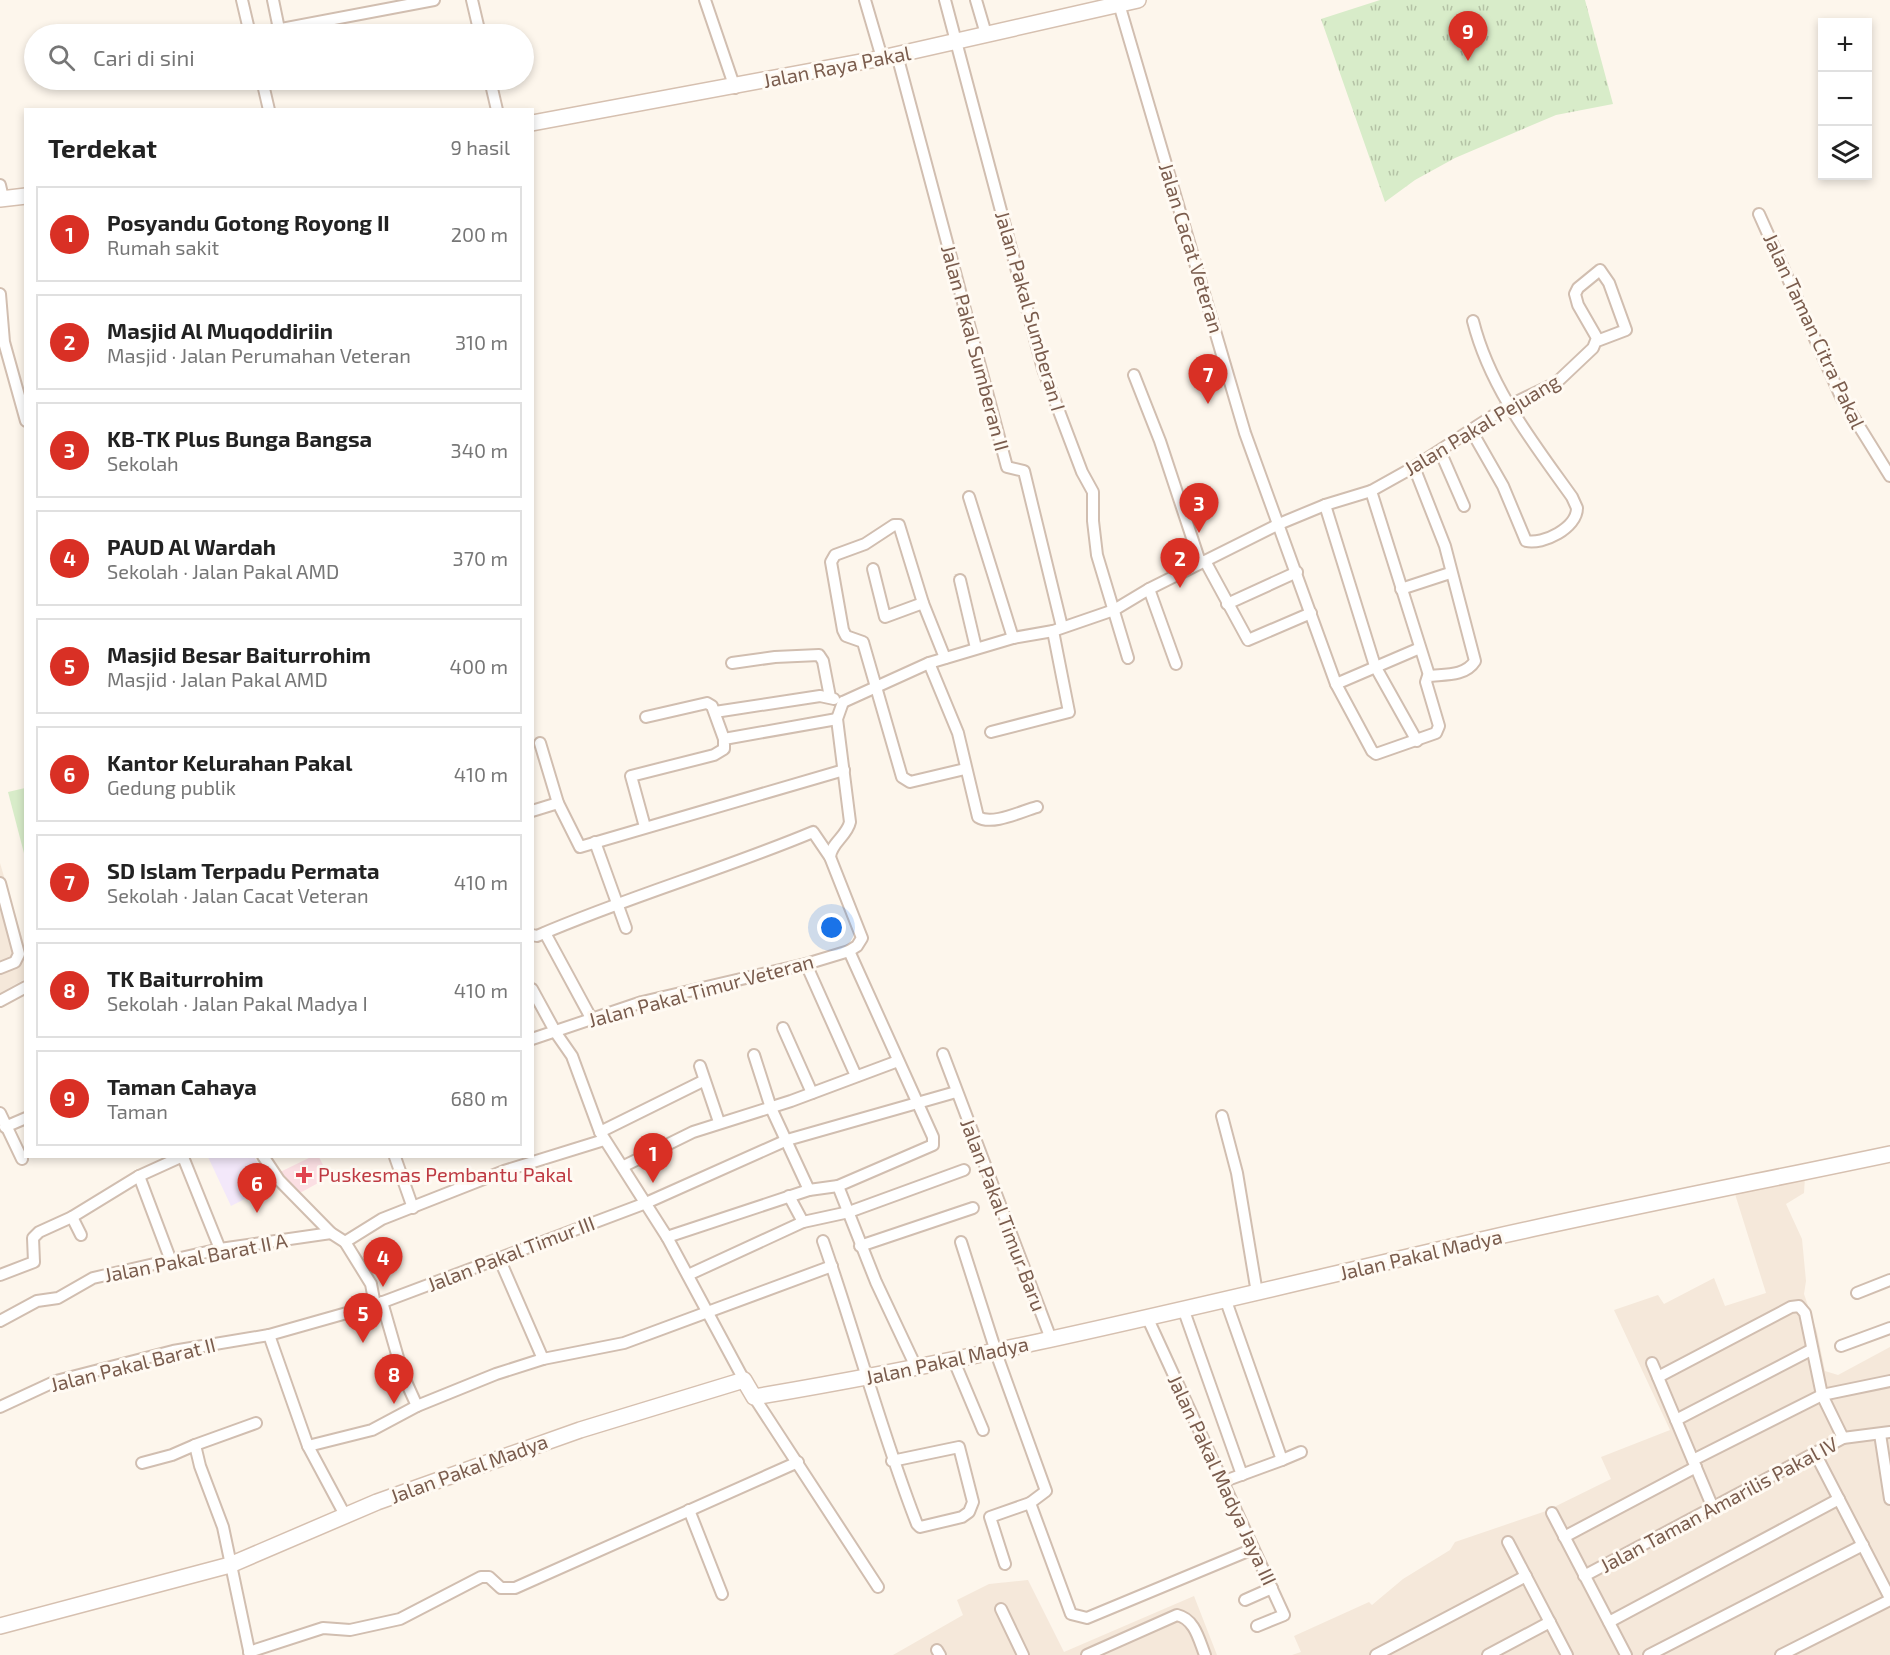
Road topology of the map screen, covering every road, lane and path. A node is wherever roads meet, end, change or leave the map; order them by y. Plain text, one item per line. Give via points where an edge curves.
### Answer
1 (242, 0) edge
2 (273, 0) edge
3 (434, 0) edge
4 (472, 0) edge
5 (705, 0) edge
6 (865, 0) edge
7 (945, 0) edge
8 (976, 0) edge
9 (1138, 0) edge
10 (1122, 18) junction
11 (249, 24) edge
12 (278, 24) edge
13 (306, 24) edge
14 (478, 24) edge
15 (986, 34) junction
16 (959, 48) junction
17 (889, 57) junction
18 (735, 88) junction
19 (264, 90) edge
20 (492, 90) edge
21 (269, 108) edge
22 (497, 108) edge
23 (534, 123) edge
24 (1, 194) edge
25 (24, 196) edge
26 (1759, 214) dead end
27 (0, 294) edge
28 (1473, 321) dead end
29 (1597, 341) junction
30 (1134, 375) dead end
31 (1508, 406) junction
32 (24, 414) edge
33 (1471, 430) junction
34 (1440, 451) junction
35 (1414, 467) junction
36 (1890, 476) edge
37 (1371, 491) junction
38 (969, 497) dead end
39 (1325, 505) junction
40 (1464, 506) dead end
41 (1279, 524) junction
42 (1202, 562) junction
43 (873, 569) dead end
44 (1297, 572) junction
45 (1450, 573) junction
46 (960, 580) dead end
47 (1149, 589) junction
48 (1401, 589) junction
49 (923, 603) junction
50 (1227, 604) junction
51 (1114, 610) junction
52 (1311, 613) junction
53 (1058, 629) junction
54 (1013, 638) junction
55 (976, 648) junction
56 (1420, 648) junction
57 (945, 658) junction
58 (1128, 658) dead end
59 (732, 663) dead end
60 (929, 663) junction
61 (1176, 663) dead end
62 (1376, 666) junction
63 (1429, 675) junction
64 (1336, 684) junction
65 (877, 688) junction
66 (830, 698) junction
67 (843, 702) junction
68 (716, 712) junction
69 (646, 717) dead end
70 (837, 719) junction
71 (992, 732) dead end
72 (724, 739) junction
73 (1417, 741) junction
74 (540, 743) dead end
75 (965, 769) junction
76 (844, 770) junction
77 (558, 803) junction
78 (1037, 807) dead end
79 (534, 810) edge
80 (645, 827) junction
81 (596, 842) junction
82 (830, 857) junction
83 (0, 883) edge
84 (617, 904) junction
85 (3, 907) edge
86 (626, 928) dead end
87 (545, 933) junction
88 (534, 935) edge
89 (849, 951) junction
90 (807, 964) junction
91 (0, 968) edge
92 (24, 988) edge
93 (534, 992) edge
94 (0, 1001) edge
95 (591, 1018) junction
96 (783, 1028) dead end
97 (556, 1033) junction
98 (534, 1039) edge
99 (943, 1054) dead end
100 (754, 1055) dead end
101 (898, 1061) junction
102 (700, 1066) dead end
103 (856, 1076) junction
104 (703, 1081) junction
105 (956, 1092) junction
106 (812, 1093) junction
107 (918, 1104) junction
108 (771, 1108) junction
109 (0, 1113) edge
110 (1222, 1116) dead end
111 (24, 1119) edge
112 (719, 1122) junction
113 (5, 1127) junction
114 (602, 1136) junction
115 (787, 1140) junction
116 (1890, 1154) edge
117 (181, 1158) edge
118 (183, 1158) edge
119 (264, 1158) edge
120 (395, 1158) edge
121 (22, 1159) dead end
122 (624, 1166) junction
123 (964, 1170) dead end
124 (139, 1176) junction
125 (838, 1186) junction
126 (809, 1190) junction
127 (789, 1196) junction
128 (646, 1203) junction
129 (413, 1208) junction
130 (973, 1208) dead end
131 (849, 1212) junction
132 (72, 1216) junction
133 (803, 1222) junction
134 (331, 1233) junction
135 (81, 1235) dead end
136 (667, 1237) junction
137 (823, 1241) dead end
138 (345, 1242) junction
139 (961, 1242) dead end
140 (860, 1246) junction
141 (220, 1249) junction
142 (499, 1258) junction
143 (171, 1261) junction
144 (832, 1266) junction
145 (0, 1275) edge
146 (688, 1275) junction
147 (1890, 1280) edge
148 (1257, 1293) junction
149 (1857, 1293) dead end
150 (1226, 1301) junction
151 (379, 1304) junction
152 (1184, 1311) junction
153 (709, 1312) junction
154 (1148, 1319) junction
155 (0, 1321) edge
156 (1890, 1328) edge
157 (269, 1335) junction
158 (1051, 1339) junction
159 (1841, 1346) dead end
160 (1811, 1350) junction
161 (996, 1352) junction
162 (543, 1359) junction
163 (954, 1361) junction
164 (1652, 1363) dead end
165 (916, 1367) junction
166 (1658, 1377) junction
167 (869, 1378) junction
168 (744, 1380) junction
169 (1890, 1381) edge
170 (1822, 1395) junction
171 (754, 1397) junction
172 (417, 1406) junction
173 (0, 1407) edge
174 (1676, 1420) junction
175 (256, 1423) dead end
176 (983, 1430) dead end
177 (1885, 1433) edge
178 (1843, 1438) junction
179 (195, 1445) junction
180 (308, 1446) junction
181 (1301, 1452) dead end
182 (1815, 1453) junction
183 (1282, 1460) junction
184 (892, 1461) junction
185 (798, 1462) junction
186 (142, 1463) dead end
187 (1694, 1463) junction
188 (1242, 1475) junction
189 (1222, 1482) junction
190 (1888, 1484) edge
191 (1839, 1499) junction
192 (1890, 1499) edge
193 (1030, 1503) junction
194 (1713, 1508) junction
195 (689, 1510) junction
196 (1552, 1514) dead end
197 (346, 1517) junction
198 (1564, 1536) junction
199 (1508, 1542) dead end
200 (1863, 1545) junction
201 (1253, 1549) junction
202 (1005, 1564) dead end
203 (230, 1565) junction
204 (1526, 1576) junction
205 (1584, 1576) junction
206 (878, 1587) dead end
207 (1272, 1588) junction
208 (722, 1594) dead end
209 (1890, 1599) edge
210 (1245, 1600) dead end
211 (1001, 1609) dead end
212 (1550, 1622) junction
213 (1609, 1622) junction
214 (0, 1626) edge
215 (1257, 1626) dead end
216 (249, 1654) edge
217 (1023, 1655) edge
218 (1087, 1655) edge
219 (1205, 1655) edge
220 (1376, 1655) edge
221 (1488, 1655) edge
222 (1567, 1655) edge
223 (1626, 1655) edge
224 (1649, 1655) edge
225 (1781, 1655) edge

1 - 11 street
2 - 12 street
3 - 13 street
4 - 14 street
5 - 18 street
6 - 17 street
7 - 16 street, Jalan Pakal Sumberan I
8 - 15 street
9 - 10 street, Jalan Raya Pakal
10 - 15 street, Jalan Raya Pakal
10 - 41 street, Jalan Cacat Veteran via 1240,417
15 - 16 street, Jalan Raya Pakal
16 - 17 street, Jalan Raya Pakal
16 - 51 street, Jalan Pakal Sumberan I via 1043,369 1082,472 1091,485 1097,555
17 - 18 street, Jalan Raya Pakal
17 - 53 street, Jalan Pakal Sumberan II via 1007,467 1024,471
18 - 23 street, Jalan Raya Pakal
19 - 21 street
20 - 22 street
24 - 25 street
26 - 36 street, Jalan Taman Citra Pakal via 1841,397
27 - 32 street via 4,342
28 - 31 street via 1481,352
29 - 29 street via 1575,294 1600,270 1609,282 1626,330
29 - 31 street, Jalan Pakal Pejuang via 1556,383
30 - 42 street
31 - 33 street, Jalan Pakal Pejuang
31 - 33 street via 1577,508 1573,520 1554,535 1535,543 1526,541 1503,486
33 - 34 street, Jalan Pakal Pejuang
34 - 35 street, Jalan Pakal Pejuang
34 - 40 street
35 - 37 street, Jalan Pakal Pejuang
35 - 45 street via 1438,528
37 - 39 street, Jalan Pakal Pejuang
37 - 48 street
38 - 54 street
39 - 41 street, Jalan Pakal Pejuang
39 - 62 street
41 - 42 street, Jalan Pakal Pejuang
41 - 44 street, Jalan Cacat Veteran
42 - 47 street, Jalan Pakal Pejuang
42 - 50 street
43 - 49 street via 885,617
44 - 50 street
44 - 52 street, Jalan Cacat Veteran
45 - 48 street
45 - 63 street via 1474,661 1455,674
46 - 55 street
47 - 51 street, Jalan Pakal Pejuang
47 - 61 street
48 - 56 street
49 - 57 street
49 - 65 street via 899,525 835,555 831,562 844,633 862,642
50 - 52 street via 1250,641
51 - 53 street, Jalan Pakal Pejuang
51 - 58 street, Jalan Pakal Sumberan I
52 - 64 street, Jalan Cacat Veteran
53 - 54 street, Jalan Pakal Pejuang
53 - 71 street via 1069,712
54 - 55 street, Jalan Pakal Pejuang
55 - 57 street, Jalan Pakal Pejuang
56 - 62 street
56 - 63 street
57 - 60 street, Jalan Pakal Pejuang
59 - 66 street via 819,655
60 - 65 street, Jalan Pakal Pejuang
60 - 75 street via 958,733
62 - 64 street
62 - 73 street
63 - 73 street via 1426,682 1439,729
64 - 73 street, Jalan Cacat Veteran via 1374,753
65 - 67 street, Jalan Pakal Pejuang
65 - 75 street via 904,779 910,782
66 - 67 street
66 - 68 street via 820,696
67 - 70 street
68 - 69 street via 710,704 700,702
68 - 72 street
70 - 72 street
70 - 76 street
72 - 80 street via 724,749 714,755 631,776
74 - 77 street
75 - 78 street via 980,819
76 - 80 street
76 - 82 street via 850,822
77 - 79 street
77 - 81 street via 578,846
80 - 81 street
81 - 84 street
82 - 84 street via 813,832
82 - 89 street via 862,933 860,942
83 - 85 street
84 - 86 street
84 - 87 street
85 - 91 street via 19,954 15,962
87 - 88 street
87 - 95 street
89 - 90 street, Jalan Pakal Timur Veteran
89 - 101 street
90 - 95 street, Jalan Pakal Timur Veteran via 642,1002
90 - 103 street
92 - 94 street
93 - 97 street
95 - 97 street, Jalan Pakal Timur Veteran
96 - 106 street
97 - 98 street, Jalan Pakal Timur Veteran
97 - 114 street via 572,1056
99 - 105 street, Jalan Pakal Timur Baru
100 - 108 street
101 - 103 street
101 - 107 street
102 - 104 street
103 - 106 street
104 - 112 street
104 - 114 street
105 - 107 street
105 - 158 street, Jalan Pakal Timur Baru
106 - 108 street
107 - 115 street
107 - 125 street via 933,1145
108 - 112 street
108 - 115 street
109 - 113 street
110 - 148 street via 1237,1173
111 - 113 street
112 - 122 street
113 - 121 street
114 - 122 street
114 - 129 street
115 - 126 street
115 - 128 street
116 - 148 street, Jalan Pakal Madya via 1493,1237
117 - 124 street
118 - 141 street
119 - 134 street via 273,1173
120 - 129 street
122 - 128 street
123 - 131 street
124 - 132 street
124 - 143 street
125 - 126 street
125 - 131 street
126 - 127 street
127 - 133 street
127 - 136 street
128 - 136 street
128 - 142 street, Jalan Pakal Timur III
129 - 138 street via 382,1219
130 - 140 street
131 - 133 street
131 - 140 street
132 - 135 street
132 - 145 street via 33,1238 34,1262
133 - 146 street
134 - 138 street
134 - 141 street, Jalan Pakal Barat II A
136 - 146 street
137 - 144 street
138 - 151 street
139 - 161 street
140 - 165 street
141 - 143 street, Jalan Pakal Barat II A
142 - 151 street, Jalan Pakal Timur III
142 - 162 street
143 - 155 street, Jalan Pakal Barat II A via 93,1278 58,1298 37,1301
144 - 153 street
144 - 167 street
146 - 153 street
147 - 149 street
148 - 150 street, Jalan Pakal Madya
150 - 152 street, Jalan Pakal Madya
150 - 183 street
151 - 157 street, Jalan Pakal Timur III
151 - 172 street
152 - 154 street, Jalan Pakal Madya
152 - 188 street
153 - 162 street via 624,1343
153 - 168 street
154 - 158 street, Jalan Pakal Madya
154 - 189 street, Jalan Pakal Madya Jaya III
156 - 159 street
157 - 173 street, Jalan Pakal Barat II via 173,1351 56,1381
157 - 180 street
158 - 161 street, Jalan Pakal Madya
160 - 166 street via 1805,1313 1799,1306 1791,1307
160 - 170 street
160 - 174 street
161 - 163 street, Jalan Pakal Madya
161 - 193 street via 1046,1491
162 - 172 street
163 - 165 street, Jalan Pakal Madya
163 - 176 street
164 - 166 street
165 - 167 street, Jalan Pakal Madya
166 - 174 street
167 - 171 street, Jalan Pakal Madya
167 - 184 street
168 - 171 street
168 - 197 street, Jalan Pakal Madya via 580,1430
169 - 170 street
170 - 178 street
170 - 187 street
171 - 185 street
172 - 180 street via 372,1430
174 - 187 street
175 - 179 street
177 - 178 street, Jalan Taman Amarilis Pakal IV
177 - 190 street
178 - 182 street, Jalan Taman Amarilis Pakal IV
179 - 186 street
179 - 203 street via 223,1527
180 - 197 street
181 - 183 street
182 - 191 street
182 - 194 street, Jalan Taman Amarilis Pakal IV
183 - 188 street
184 - 184 street via 959,1447 973,1502 969,1512 918,1527
185 - 195 street
185 - 206 street
187 - 194 street
187 - 198 street
188 - 189 street
189 - 201 street, Jalan Pakal Madya Jaya III
190 - 192 street
191 - 200 street
191 - 213 street
193 - 201 street via 1067,1606 1078,1618 1087,1618
193 - 202 street via 990,1517
194 - 205 street, Jalan Taman Amarilis Pakal IV
195 - 208 street
195 - 216 street via 515,1588 501,1588 489,1577 482,1578 400,1619 350,1630 323,1628
196 - 198 street
197 - 203 street, Jalan Pakal Madya
198 - 205 street
199 - 204 street
200 - 209 street
200 - 224 street
201 - 207 street, Jalan Pakal Madya Jaya III
203 - 214 street, Jalan Pakal Madya
203 - 216 street
204 - 212 street
204 - 220 street
205 - 213 street
207 - 210 street
207 - 215 street, Jalan Pakal Madya Jaya III via 1284,1615
209 - 225 street
211 - 217 street
212 - 221 street
212 - 222 street
213 - 223 street
218 - 219 street via 1177,1615 1192,1624

